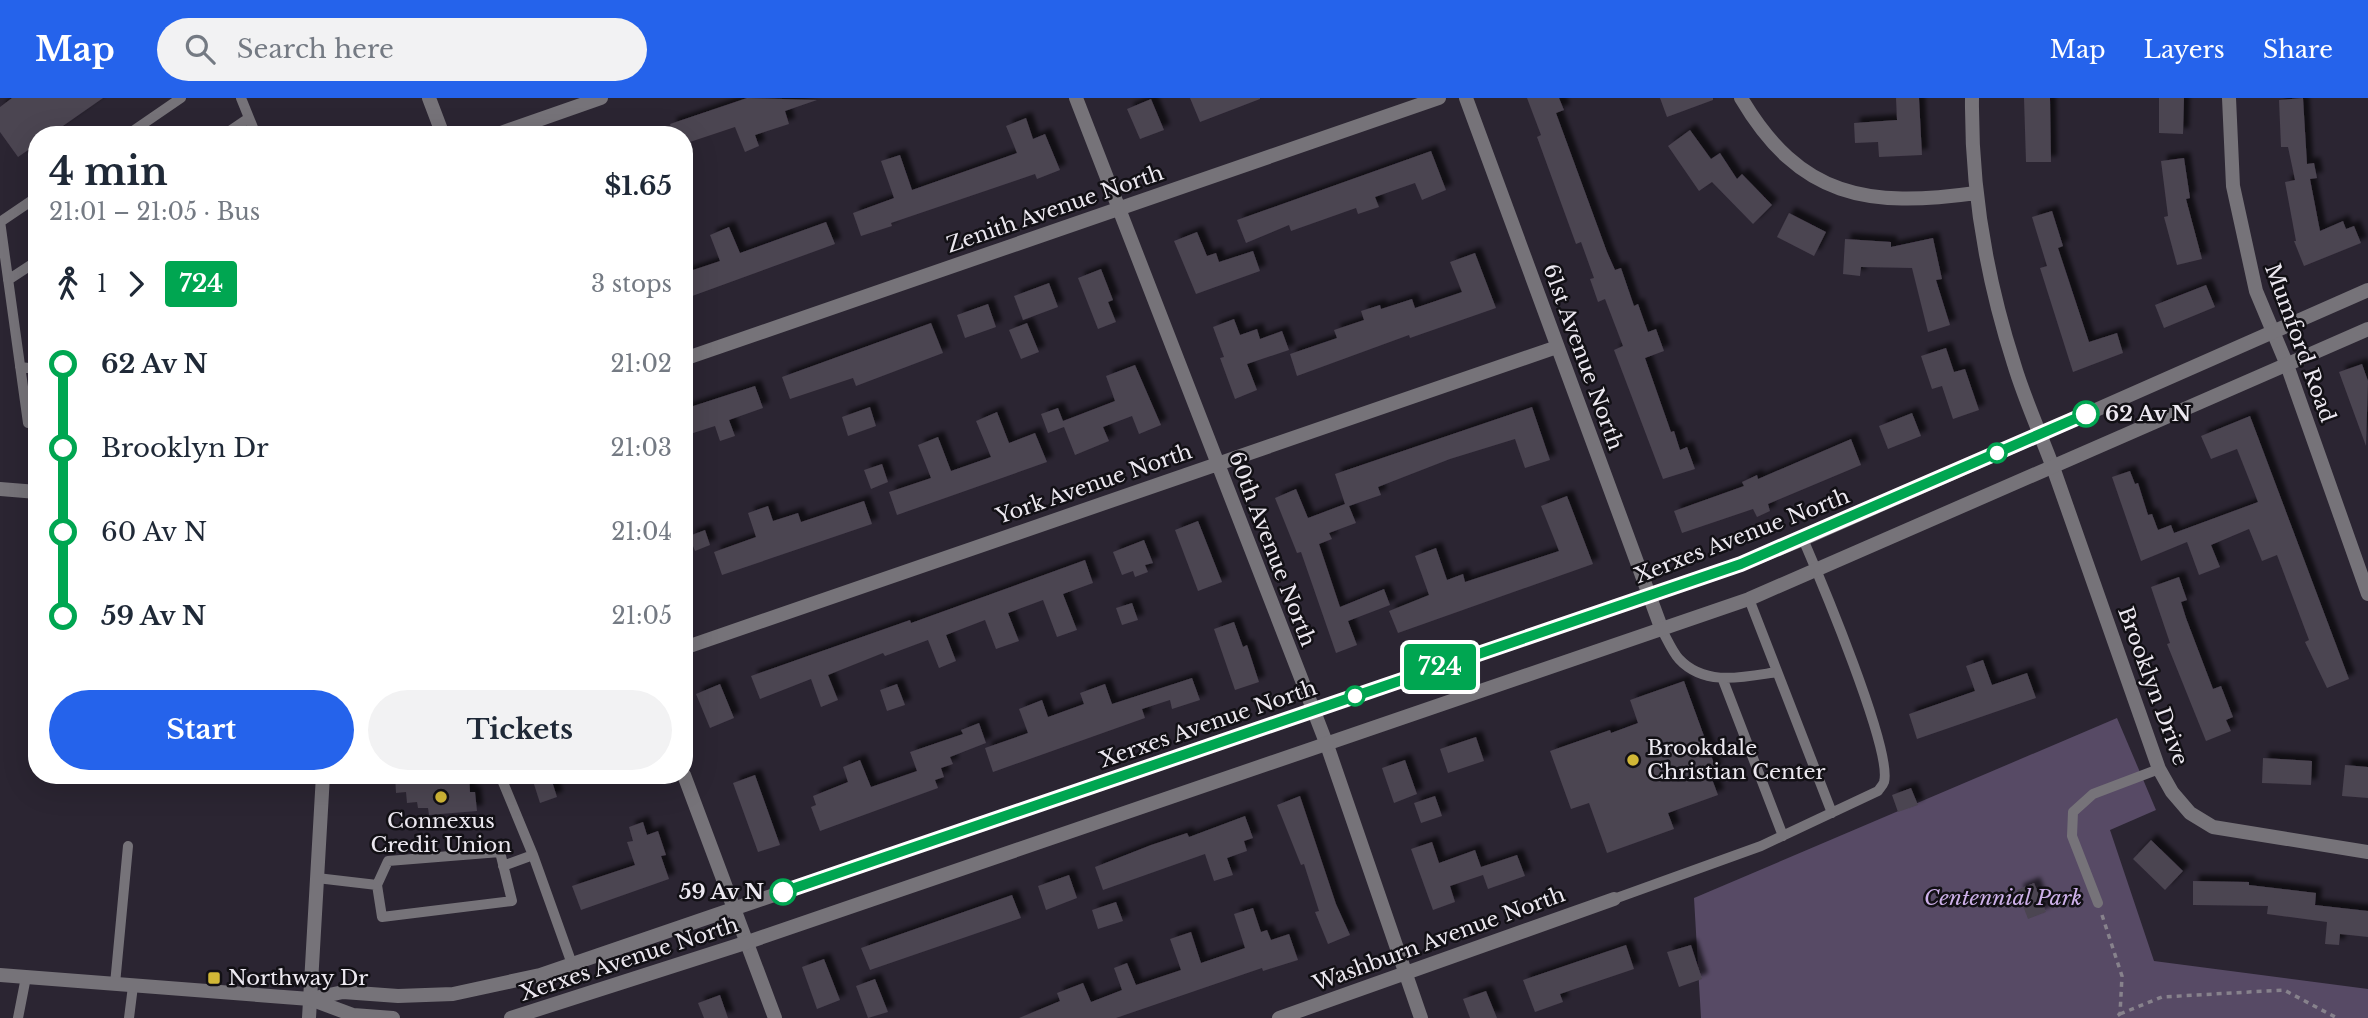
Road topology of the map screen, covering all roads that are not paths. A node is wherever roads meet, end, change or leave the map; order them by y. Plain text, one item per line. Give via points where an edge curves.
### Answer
1 (181, 98) edge
2 (242, 98) edge
3 (429, 98) edge
4 (601, 98) edge
5 (1076, 98) edge
6 (1439, 98) edge
7 (1466, 98) edge
8 (1741, 98) edge
9 (1972, 98) edge
10 (2229, 98) edge
11 (249, 118) junction
12 (140, 126) edge
13 (237, 126) edge
14 (252, 126) edge
15 (440, 126) edge
16 (521, 126) edge
17 (1976, 193) junction
18 (28, 203) edge
19 (1118, 209) junction
20 (0, 221) edge
21 (28, 267) edge
22 (8, 280) junction
23 (2368, 290) edge
24 (2368, 330) edge
25 (2272, 333) junction
26 (1556, 347) junction
27 (693, 356) edge
28 (2287, 365) junction
29 (20, 367) junction
30 (28, 368) edge
31 (28, 423) dead end
32 (2039, 435) junction
33 (1216, 465) junction
34 (2053, 467) junction
35 (0, 489) edge
36 (28, 491) edge
37 (1803, 539) junction
38 (1817, 571) junction
39 (2368, 594) edge
40 (1649, 595) junction
41 (1749, 599) junction
42 (1662, 630) junction
43 (693, 645) edge
44 (1777, 672) junction
45 (1723, 680) junction
46 (1312, 711) junction
47 (1327, 745) junction
48 (2159, 769) junction
49 (322, 784) edge
50 (504, 784) edge
51 (687, 784) edge
52 (1832, 813) junction
53 (1783, 836) junction
54 (128, 846) dead end
55 (2368, 852) edge
56 (533, 855) junction
57 (503, 866) junction
58 (317, 878) junction
59 (377, 884) junction
60 (1614, 899) joint
61 (2098, 903) road end
62 (734, 909) junction
63 (748, 942) junction
64 (572, 964) junction
65 (0, 975) edge
66 (1405, 975) junction
67 (26, 977) junction
68 (115, 984) junction
69 (133, 986) junction
70 (310, 999) junction
71 (19, 1018) edge
72 (129, 1018) edge
73 (309, 1018) edge
74 (393, 1018) edge
75 (511, 1018) edge
76 (775, 1018) edge
77 (1279, 1018) edge
78 (1421, 1018) edge

1 - 12 lane
2 - 11 lane
3 - 15 street
4 - 16 street
5 - 19 street, 60th Avenue North
6 - 19 street, Zenith Avenue North
7 - 26 street, 61st Avenue North
8 - 17 street via 1758,127 1783,155 1814,178 1849,193 1923,200
9 - 17 street, Brooklyn Drive
10 - 25 street, Mumford Road via 2233,186 2249,265
11 - 13 lane
11 - 14 lane
17 - 32 street, Brooklyn Drive via 1996,306
18 - 20 lane
19 - 27 street, Zenith Avenue North
19 - 33 street, 60th Avenue North
20 - 22 lane
21 - 22 lane
22 - 29 lane
23 - 25 street, Xerxes Avenue North
24 - 28 street, Xerxes Avenue North
25 - 28 street, Mumford Road
25 - 32 street, Xerxes Avenue North
26 - 33 street, York Avenue North
26 - 40 street, 61st Avenue North
28 - 34 street, Xerxes Avenue North
28 - 39 street, Mumford Road
29 - 30 lane
29 - 31 lane
32 - 34 street, Brooklyn Drive
32 - 37 street, Xerxes Avenue North
33 - 43 street, York Avenue North
33 - 46 street, 60th Avenue North
34 - 38 street, Xerxes Avenue North
34 - 48 street, Brooklyn Drive
35 - 36 street
37 - 38 lane
37 - 40 street, Xerxes Avenue North
38 - 41 street, Xerxes Avenue North
38 - 52 lane via 1859,678 1885,781 1878,791
40 - 42 street, 61st Avenue North
40 - 46 street, Xerxes Avenue North
41 - 42 street, Xerxes Avenue North
41 - 44 lane
42 - 45 lane via 1679,659 1702,674
42 - 47 street, Xerxes Avenue North
44 - 45 lane
44 - 52 lane
45 - 53 lane
46 - 47 street, 60th Avenue North
46 - 62 street, Xerxes Avenue North
47 - 63 street, Xerxes Avenue North
47 - 66 street, 60th Avenue North
48 - 55 street, Brooklyn Drive via 2190,813 2213,827
48 - 61 lane via 2093,794 2073,812 2072,836
49 - 58 street
50 - 56 lane
51 - 62 street
52 - 53 lane
53 - 60 lane
54 - 68 lane
56 - 57 lane
56 - 64 lane
57 - 59 lane via 500,852 388,861
57 - 59 lane via 512,901 382,917
58 - 59 lane
58 - 70 street
60 - 66 street, Washburn Avenue North
62 - 63 street
62 - 64 street, Xerxes Avenue North
63 - 75 street, Xerxes Avenue North
63 - 76 street
64 - 70 street, Xerxes Avenue North via 453,994 343,992
65 - 67 street, Xerxes Avenue North
66 - 77 street, Washburn Avenue North
66 - 78 street, 60th Avenue North
67 - 68 street, Xerxes Avenue North
67 - 71 lane
68 - 69 street, Xerxes Avenue North
69 - 70 street, Xerxes Avenue North
69 - 72 lane
70 - 73 street
70 - 74 street, Xerxes Avenue North via 353,1015

